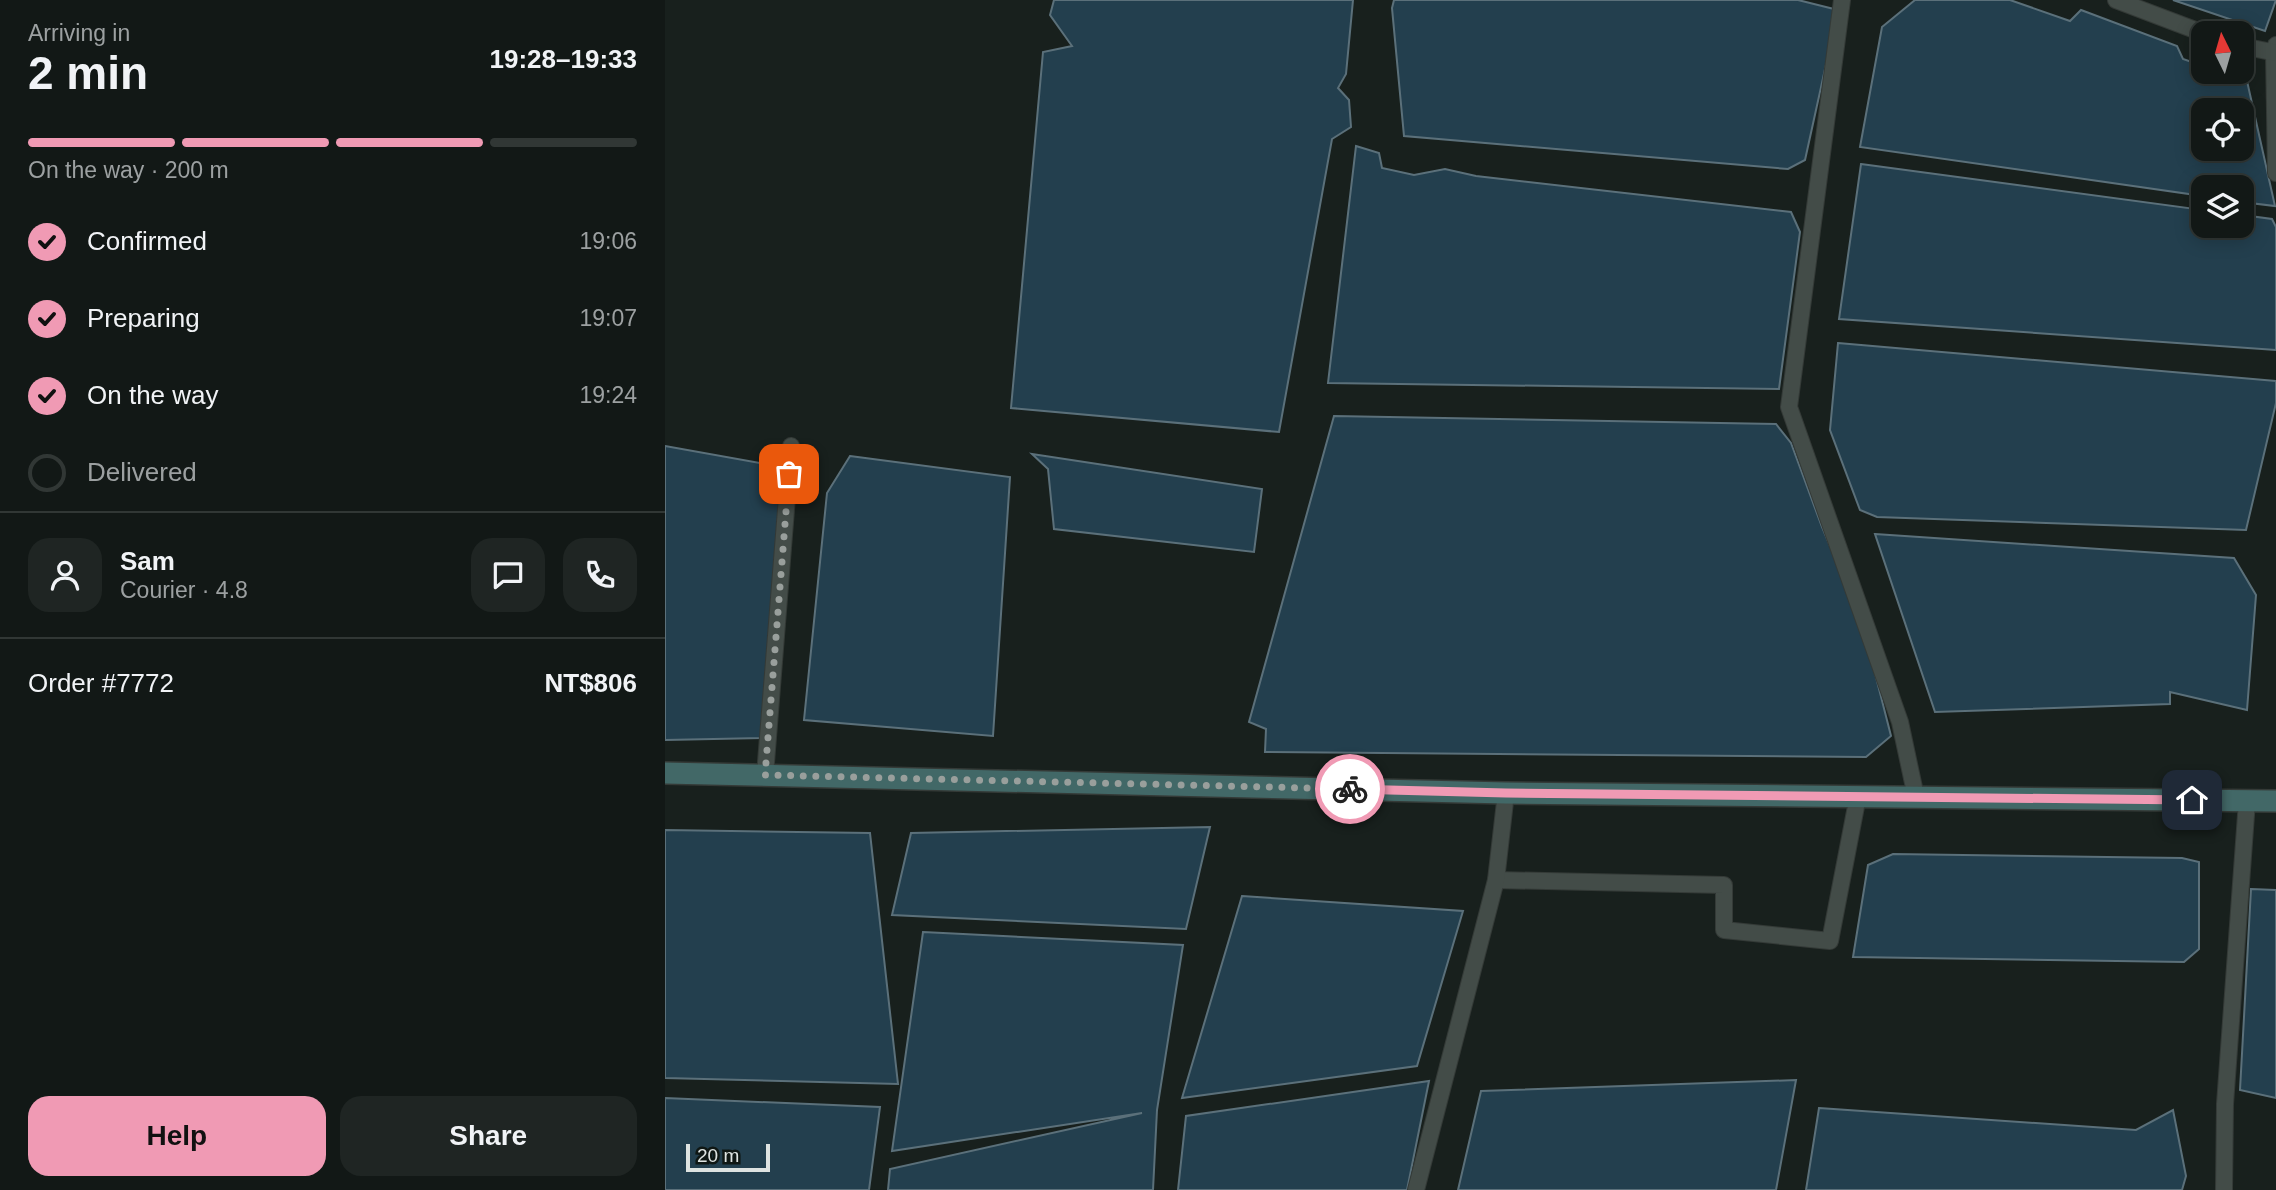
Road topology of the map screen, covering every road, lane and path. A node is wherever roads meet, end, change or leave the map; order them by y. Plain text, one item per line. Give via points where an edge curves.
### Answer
1 (1842, 0) edge
2 (2116, 0) edge
3 (2191, 28) edge
4 (2254, 47) edge
5 (2275, 50) edge
6 (2276, 173) edge
7 (792, 446) dead end
8 (665, 773) edge
9 (765, 775) junction
10 (1506, 793) junction
11 (1858, 796) junction
12 (1916, 797) junction
13 (2247, 801) junction
14 (2276, 801) edge
15 (1496, 880) junction
16 (1416, 1190) edge
17 (2224, 1190) edge

1 - 12 lane via 1789,407 1900,722
2 - 3 lane
4 - 5 lane
5 - 6 lane
7 - 9 lane
8 - 9 street
9 - 10 street
10 - 11 street
10 - 15 lane
11 - 12 street
11 - 15 lane via 1830,941 1724,930 1724,885
12 - 13 street
13 - 14 street
13 - 17 lane via 2225,1104
15 - 16 lane

